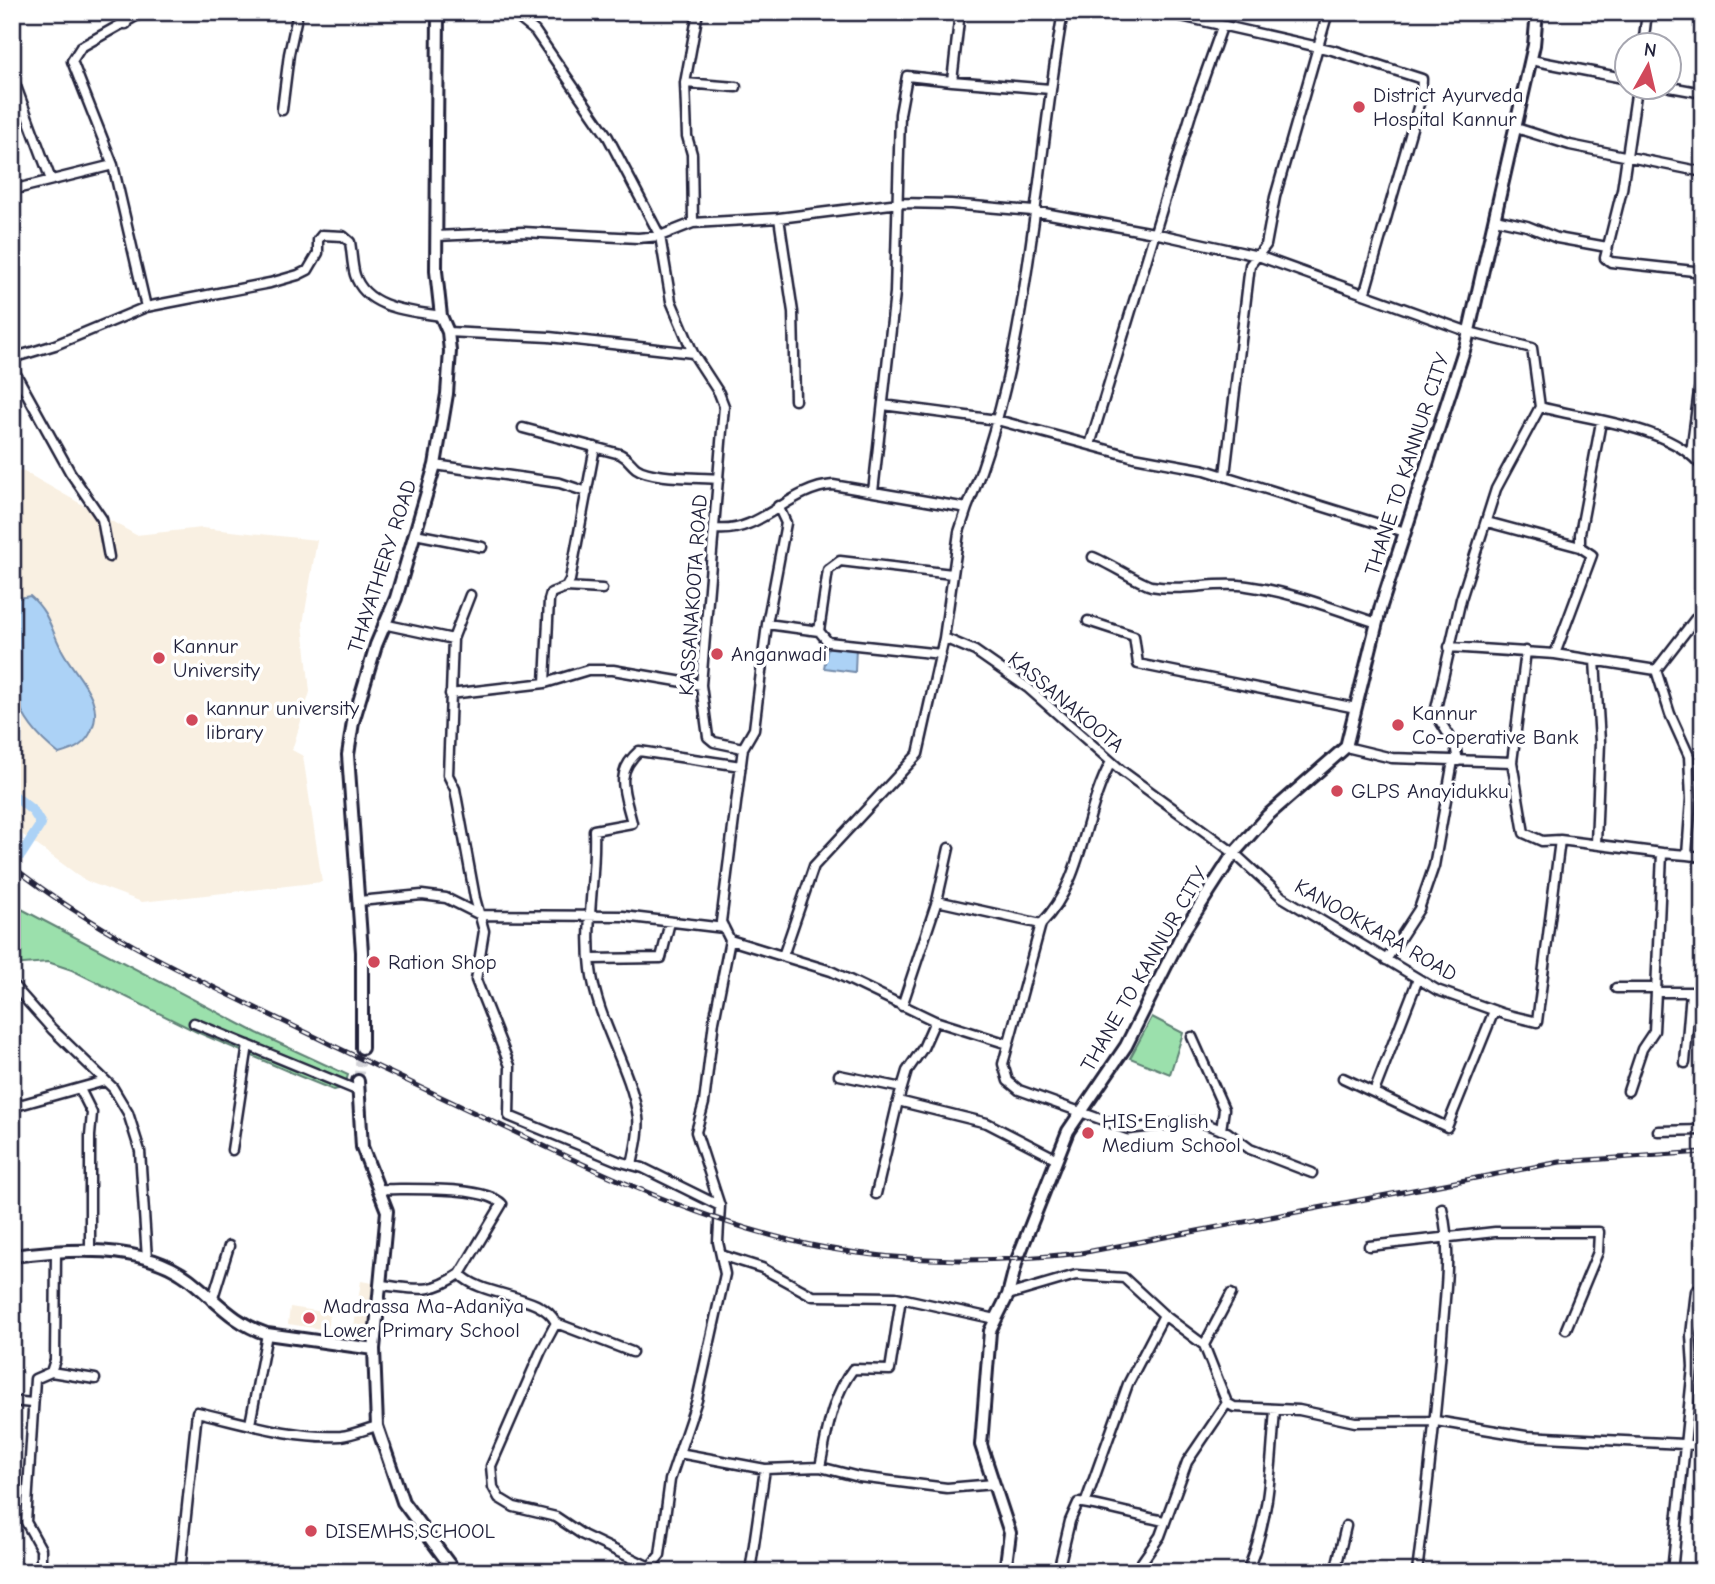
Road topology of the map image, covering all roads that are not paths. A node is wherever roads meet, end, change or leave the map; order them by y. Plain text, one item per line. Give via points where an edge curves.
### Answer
1 (115, 12) edge
2 (143, 12) edge
3 (298, 12) edge
4 (438, 12) edge
5 (510, 12) edge
6 (698, 12) edge
7 (960, 12) edge
8 (1063, 12) edge
9 (1163, 12) edge
10 (1328, 12) edge
11 (1537, 12) edge
12 (1647, 12) edge
13 (126, 24) junction
14 (1222, 27) junction
15 (1645, 32) edge
16 (1318, 47) junction
17 (1531, 60) junction
18 (1614, 76) edge
19 (14, 81) edge
20 (952, 81) junction
21 (685, 83) junction
22 (736, 87) dead end
23 (1050, 89) junction
24 (1684, 90) edge
25 (1703, 93) edge
26 (1635, 102) edge
27 (282, 110) dead end
28 (1516, 128) junction
29 (1627, 156) junction
30 (113, 165) junction
31 (1703, 172) edge
32 (51, 180) junction
33 (12, 190) edge
34 (899, 203) junction
35 (1033, 211) junction
36 (779, 218) junction
37 (1495, 219) junction
38 (692, 223) junction
39 (1154, 233) junction
40 (436, 236) junction
41 (660, 236) junction
42 (1607, 247) junction
43 (1258, 256) junction
44 (1701, 272) edge
45 (1365, 292) junction
46 (146, 307) junction
47 (441, 316) junction
48 (449, 332) junction
49 (1469, 332) junction
50 (693, 353) junction
51 (12, 358) edge
52 (12, 367) edge
53 (795, 400) dead end
54 (883, 405) junction
55 (1541, 407) junction
56 (997, 420) junction
57 (1601, 422) junction
58 (523, 428) dead end
59 (1090, 445) junction
60 (595, 447) junction
61 (1690, 452) junction
62 (435, 465) junction
63 (1703, 468) edge
64 (1225, 475) junction
65 (719, 479) junction
66 (587, 492) junction
67 (873, 492) junction
68 (778, 506) junction
69 (967, 508) junction
70 (1487, 522) junction
71 (716, 529) junction
72 (1405, 532) junction
73 (415, 534) junction
74 (482, 547) dead end
75 (1580, 547) junction
76 (109, 557) dead end
77 (1093, 557) dead end
78 (952, 574) junction
79 (566, 587) junction
80 (602, 589) dead end
81 (470, 595) dead end
82 (1703, 610) edge
83 (1088, 621) dead end
84 (1377, 623) junction
85 (383, 624) junction
86 (767, 624) junction
87 (820, 631) junction
88 (944, 638) junction
89 (453, 639) junction
90 (1449, 647) junction
91 (1525, 651) junction
92 (942, 654) junction
93 (1555, 654) junction
94 (1595, 660) junction
95 (1656, 670) junction
96 (545, 683) junction
97 (701, 685) junction
98 (450, 694) junction
99 (1356, 708) junction
100 (1346, 747) junction
101 (743, 748) junction
102 (1455, 761) junction
103 (1111, 762) junction
104 (1512, 762) junction
105 (741, 766) junction
106 (1560, 840) junction
107 (1597, 844) junction
108 (949, 848) dead end
109 (1234, 853) junction
110 (1662, 853) junction
111 (1687, 855) junction
112 (1703, 857) edge
113 (359, 901) junction
114 (936, 901) junction
115 (589, 914) junction
116 (481, 915) junction
117 (670, 922) junction
118 (1041, 924) junction
119 (724, 928) junction
120 (730, 940) junction
121 (783, 956) junction
122 (590, 959) junction
123 (1386, 960) junction
124 (1419, 979) junction
125 (12, 984) edge
126 (1616, 988) dead end
127 (1656, 990) junction
128 (1691, 992) junction
129 (1703, 992) edge
130 (902, 1006) junction
131 (1494, 1010) junction
132 (935, 1021) junction
133 (194, 1023) dead end
134 (1192, 1037) dead end
135 (1008, 1044) junction
136 (248, 1045) junction
137 (362, 1048) tunnel mouth
138 (1685, 1063) dead end
139 (839, 1075) dead end
140 (1343, 1078) dead end
141 (105, 1081) junction
142 (358, 1086) joint
143 (902, 1088) junction
144 (80, 1089) junction
145 (1374, 1091) junction
146 (1628, 1091) dead end
147 (898, 1101) junction
148 (12, 1107) edge
149 (1082, 1112) junction
150 (1221, 1130) junction
151 (1658, 1130) dead end
152 (1703, 1130) edge
153 (232, 1150) dead end
154 (1057, 1159) junction
155 (632, 1165) junction
156 (1312, 1173) dead end
157 (378, 1189) junction
158 (876, 1194) dead end
159 (720, 1206) junction
160 (1442, 1208) dead end
161 (1449, 1237) junction
162 (229, 1246) dead end
163 (1369, 1246) dead end
164 (56, 1252) junction
165 (90, 1252) junction
166 (721, 1255) junction
167 (12, 1256) edge
168 (147, 1259) junction
169 (460, 1274) junction
170 (381, 1285) junction
171 (1696, 1291) dead end
172 (1231, 1294) dead end
173 (1008, 1295) junction
174 (901, 1298) junction
175 (212, 1301) junction
176 (1164, 1315) junction
177 (996, 1319) junction
178 (556, 1323) junction
179 (1566, 1329) dead end
180 (267, 1334) junction
181 (1204, 1345) junction
182 (374, 1349) junction
183 (632, 1352) dead end
184 (51, 1372) junction
185 (95, 1379) dead end
186 (12, 1401) edge
187 (32, 1403) junction
188 (1227, 1403) junction
189 (1275, 1409) junction
190 (1436, 1421) junction
191 (250, 1424) junction
192 (377, 1426) junction
193 (1685, 1443) junction
194 (1703, 1446) edge
195 (679, 1453) junction
196 (820, 1467) junction
197 (765, 1469) junction
198 (994, 1484) junction
199 (1086, 1501) junction
200 (1165, 1521) junction
201 (1346, 1526) dead end
202 (1059, 1567) dead end
203 (649, 1569) edge
204 (449, 1570) edge
205 (41, 1572) edge
206 (180, 1572) edge
207 (750, 1572) edge
208 (1005, 1572) edge
209 (1135, 1572) edge
210 (1258, 1572) edge
211 (1335, 1572) edge
212 (1417, 1572) edge
213 (1672, 1572) edge

1 - 13 street
2 - 13 street
3 - 27 street
4 - 40 street, THAYATHERY ROAD
5 - 41 street, KASSANAKOOTA ROAD via 535,31 608,137
6 - 21 street
7 - 20 street
8 - 23 street
9 - 14 street
10 - 16 street
11 - 17 street, THANE TO KANNUR CITY
12 - 15 street
13 - 30 street via 81,47 72,61
14 - 16 street
14 - 39 street
16 - 43 street via 1266,245
16 - 45 street via 1422,79 1421,97
17 - 18 street
17 - 28 street, THANE TO KANNUR CITY
19 - 32 street
20 - 23 street
20 - 34 street via 907,76 900,114
21 - 22 street
21 - 38 street
23 - 35 street
24 - 25 street
26 - 29 street
28 - 29 street
28 - 37 street, THANE TO KANNUR CITY
29 - 31 street
29 - 42 street
30 - 32 street
30 - 46 street
32 - 33 street
34 - 35 street
34 - 36 street
34 - 54 street
35 - 39 street
35 - 56 street via 1023,295
36 - 38 street
36 - 53 street via 793,312
37 - 42 street
37 - 49 street, THANE TO KANNUR CITY
38 - 41 street
39 - 43 street
39 - 59 street
40 - 41 street via 523,232
40 - 47 street, THAYATHERY ROAD
41 - 50 street, KASSANAKOOTA ROAD via 671,301
42 - 44 street via 1605,258 1611,262
43 - 45 street
43 - 64 street via 1250,265
44 - 61 street via 1702,368
45 - 49 street
46 - 47 street via 298,275 307,270 318,253 318,240 326,235 343,236 350,242 356,277 377,302
46 - 51 street
47 - 48 street, THAYATHERY ROAD
48 - 50 street via 549,337
48 - 62 street, THAYATHERY ROAD via 447,394
49 - 55 street via 1532,348
49 - 72 street, THANE TO KANNUR CITY
50 - 65 street, KASSANAKOOTA ROAD via 724,406
52 - 76 street via 70,472 102,519
54 - 56 street
54 - 67 street
55 - 57 street
55 - 70 street via 1510,460
56 - 59 street
56 - 69 street
57 - 61 street via 1650,433
57 - 75 street
58 - 60 street
59 - 64 street
60 - 65 street via 620,454 652,474
60 - 66 street
61 - 63 street
62 - 66 street via 560,483
62 - 73 street, THAYATHERY ROAD
64 - 72 street
65 - 71 street, KASSANAKOOTA ROAD
66 - 79 street
67 - 68 street via 817,486
67 - 69 street
68 - 71 street via 739,530
68 - 86 street via 786,523
69 - 78 street
70 - 75 street
70 - 90 street
71 - 97 street, KASSANAKOOTA ROAD
72 - 84 street, THANE TO KANNUR CITY
73 - 74 street
73 - 85 street, THAYATHERY ROAD via 396,598
75 - 93 street via 1592,555
77 - 84 street via 1148,585 1186,589 1213,582 1272,590
78 - 87 street via 839,561 828,570
78 - 88 street
79 - 80 street
79 - 96 street via 551,593 549,600
81 - 89 street
82 - 95 street
83 - 99 street via 1134,636 1138,664
84 - 99 street, THANE TO KANNUR CITY
85 - 89 street
85 - 113 street, THAYATHERY ROAD via 353,722 348,755
86 - 87 street
86 - 101 street via 754,729
87 - 92 street via 828,642
88 - 92 street
88 - 103 street, KASSANAKOOTA via 975,651 1028,688
89 - 98 street
90 - 91 street
90 - 102 street via 1434,713 1455,745
91 - 93 street
91 - 104 street
92 - 121 street via 918,754 814,866
93 - 94 street
94 - 95 street
94 - 107 street via 1600,741
95 - 111 street via 1689,756
96 - 97 street via 574,672 612,670
96 - 98 street
97 - 101 street, KASSANAKOOTA ROAD via 708,737
98 - 116 street via 448,775 455,789
99 - 100 street, THANE TO KANNUR CITY
100 - 102 street via 1392,758
100 - 109 street, THANE TO KANNUR CITY via 1267,816
101 - 105 street
102 - 104 street
102 - 123 street via 1434,866 1419,909
103 - 109 street, KASSANAKOOTA
103 - 118 street via 1080,854 1052,913
104 - 106 street via 1524,834 1542,841
105 - 115 street via 639,751 625,764 622,779 632,823 594,830 596,869
105 - 119 street via 721,922
106 - 107 street
106 - 131 street, KANOOKKARA ROAD via 1537,1022
107 - 110 street
108 - 114 street
109 - 123 street, KANOOKKARA ROAD via 1282,897
109 - 149 street, THANE TO KANNUR CITY via 1183,932 1126,1046
110 - 111 street
110 - 127 street
111 - 112 street
113 - 116 street via 422,895 446,898
113 - 137 street, THAYATHERY ROAD
114 - 118 street
114 - 130 street
115 - 116 street
115 - 117 street
115 - 122 street
116 - 155 street via 484,939 476,980 510,1066 509,1116
117 - 119 street
117 - 122 street via 661,958
118 - 135 street
119 - 120 street
120 - 121 street
120 - 159 street via 714,1021 705,1103 696,1132
121 - 130 street via 831,971
122 - 155 street via 595,993 638,1120
123 - 124 street, KANOOKKARA ROAD
124 - 131 street, KANOOKKARA ROAD
124 - 145 street
125 - 141 street
126 - 127 street
127 - 128 street
127 - 146 street via 1654,1031 1642,1049
128 - 129 street
128 - 138 street
130 - 132 street
131 - 145 street via 1447,1127
132 - 135 street
132 - 143 street via 906,1071
133 - 136 street
134 - 150 street via 1224,1109
135 - 149 street via 1003,1064 1008,1081 1019,1090
136 - 142 street
136 - 153 street
139 - 143 street
140 - 145 street
141 - 144 street
141 - 168 street via 136,1132
142 - 157 street via 362,1147
143 - 147 street
144 - 148 street
144 - 165 street via 93,1119
147 - 154 street via 987,1123
147 - 158 street
149 - 150 street via 1128,1129 1198,1121
149 - 154 street, THANE TO KANNUR CITY
150 - 156 street via 1250,1149
151 - 152 street
154 - 173 street, THANE TO KANNUR CITY
155 - 159 street
157 - 169 street via 475,1193 495,1197 502,1204
157 - 170 street via 387,1211
159 - 166 street
160 - 161 street
161 - 163 street
161 - 179 street via 1599,1232 1598,1252
161 - 190 street
162 - 175 street
164 - 165 street
164 - 167 street
164 - 184 street
165 - 168 street
166 - 174 street via 762,1268 813,1296
166 - 195 street via 724,1274 718,1316
168 - 175 street via 164,1262
169 - 170 street via 451,1283 431,1289
169 - 178 street via 484,1288 545,1309
170 - 182 street
171 - 193 street
172 - 181 street
173 - 176 street via 1076,1275 1120,1277
173 - 177 street, THANE TO KANNUR CITY
174 - 177 street
174 - 196 street via 890,1370 853,1369 845,1379 835,1398
175 - 180 street via 232,1318
176 - 181 street
176 - 199 street via 1128,1384
177 - 198 street, THANE TO KANNUR CITY via 990,1331 981,1445
178 - 183 street
178 - 203 street via 491,1466 493,1487 499,1498 514,1507 556,1517
180 - 182 street
180 - 191 street
181 - 188 street
182 - 192 street
184 - 185 street
184 - 187 street via 35,1379
186 - 187 street
187 - 205 street via 26,1522 41,1549
188 - 189 street
188 - 200 street via 1187,1462
189 - 190 street via 1355,1422
189 - 210 street via 1268,1499 1262,1534 1248,1567
190 - 193 street via 1526,1436
190 - 212 street
191 - 192 street via 342,1436
191 - 206 street via 197,1412
192 - 204 street via 403,1502
193 - 194 street
193 - 213 street
195 - 197 street
195 - 203 street via 670,1480 660,1555
196 - 197 street
196 - 198 street via 859,1477 947,1488
197 - 207 street
198 - 208 street, THANE TO KANNUR CITY via 1010,1534
199 - 200 street via 1115,1512
199 - 202 street via 1074,1507
200 - 209 street
201 - 211 street

